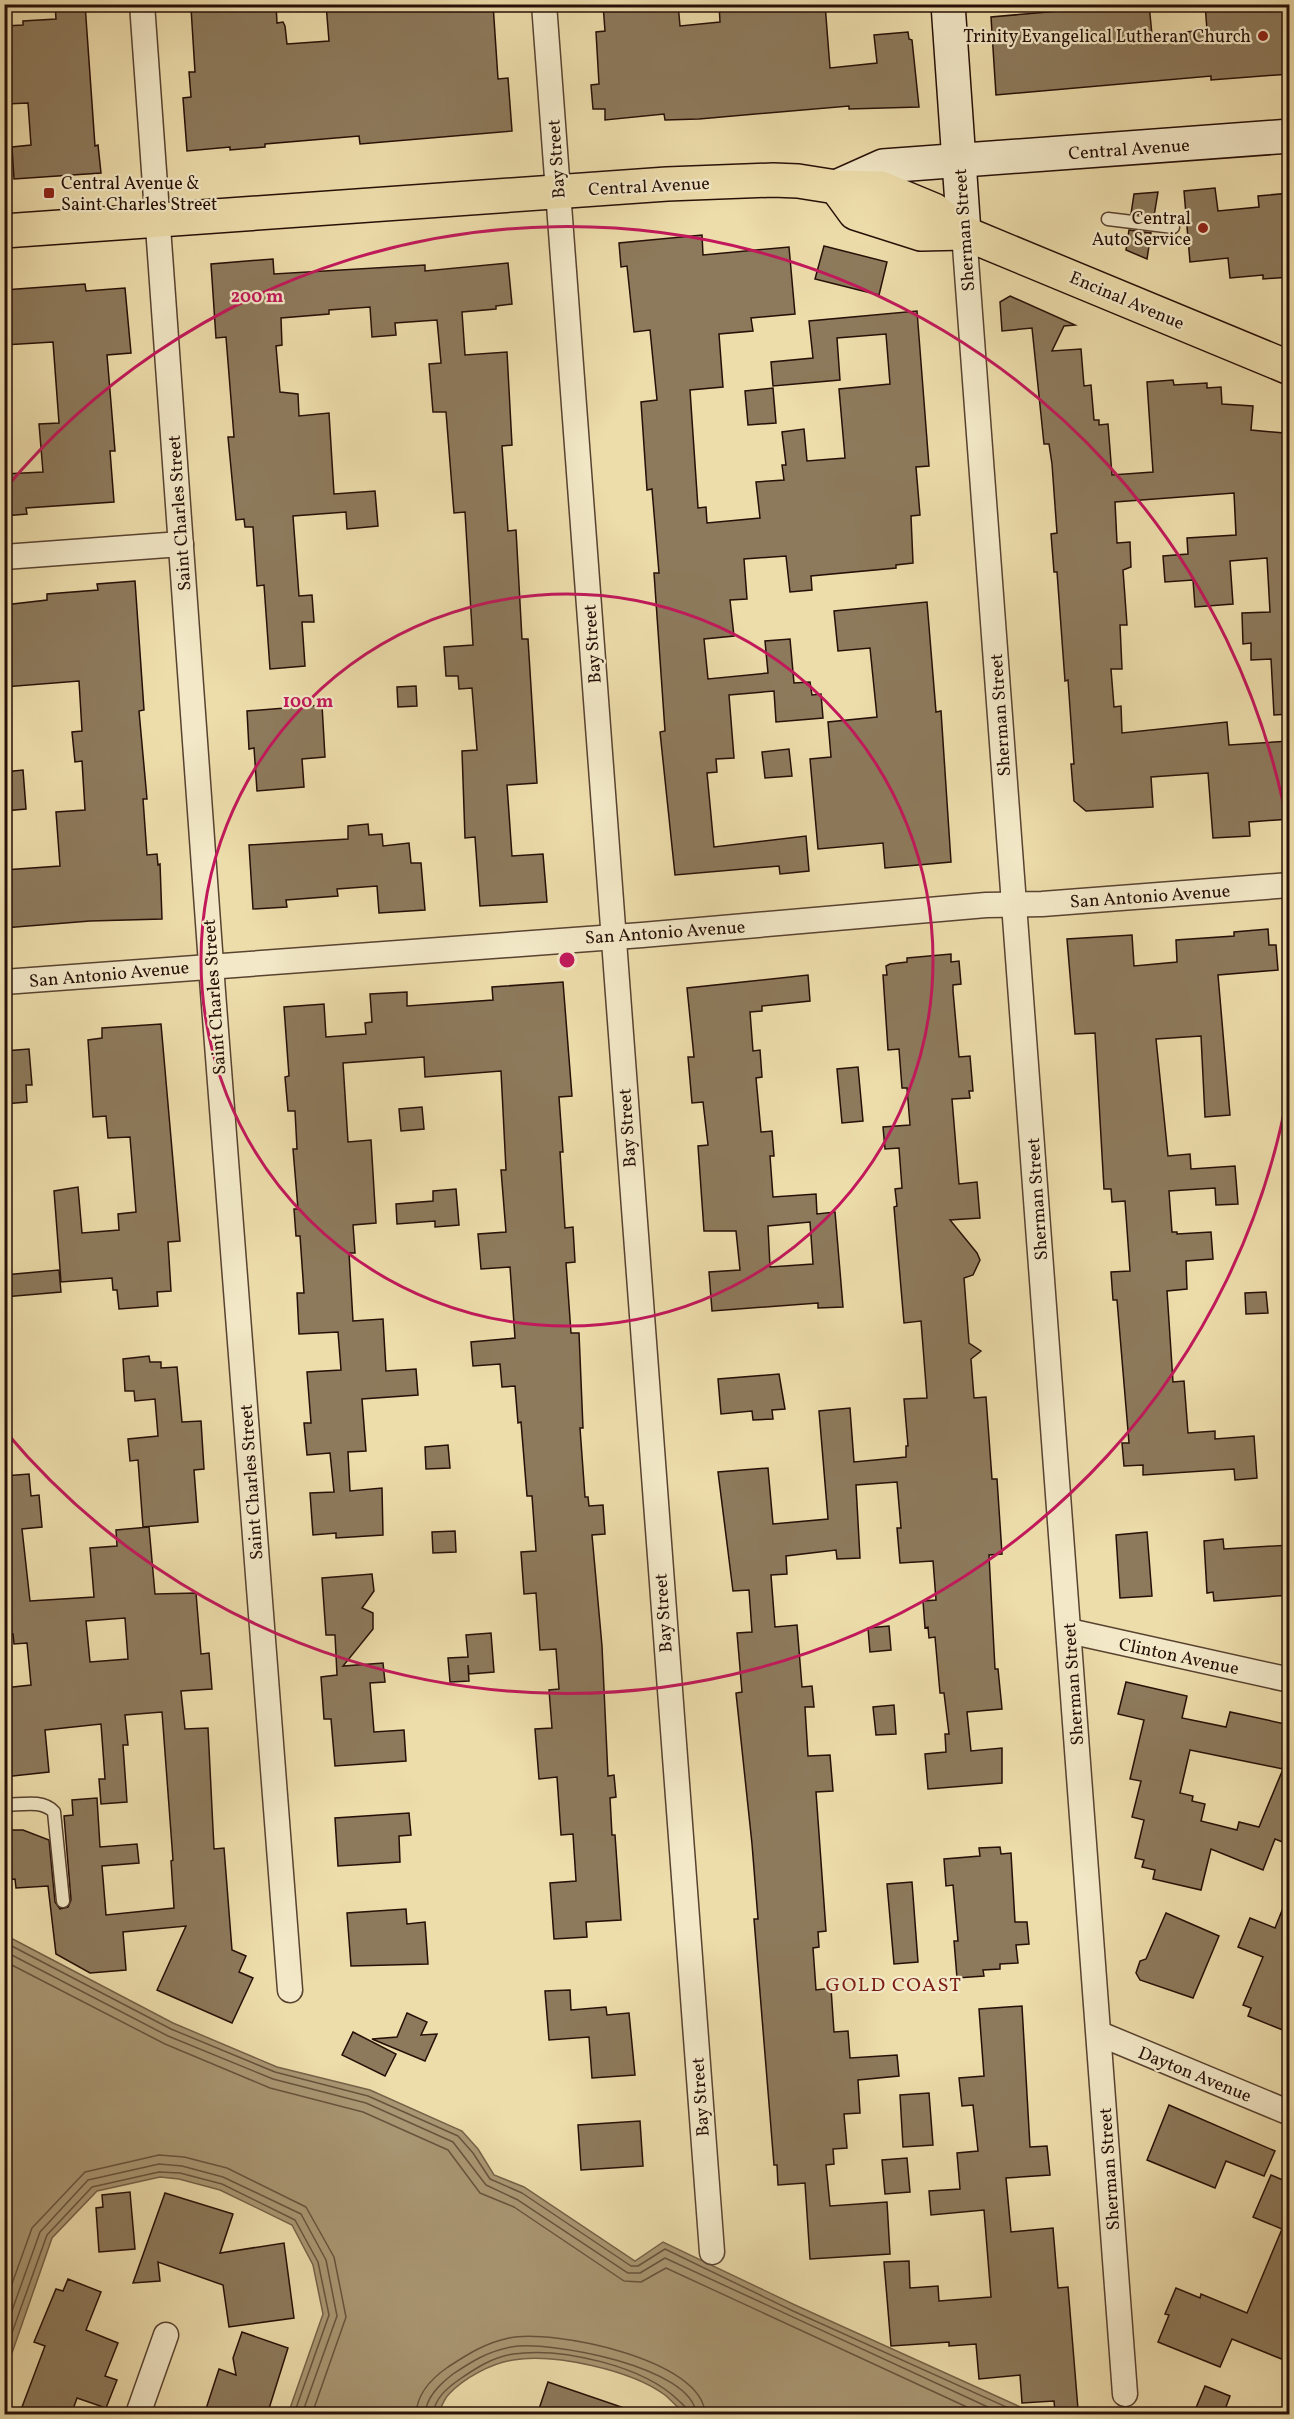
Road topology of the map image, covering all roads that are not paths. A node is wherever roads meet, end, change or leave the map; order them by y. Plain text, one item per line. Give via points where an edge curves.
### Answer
1 (142, 4) edge
2 (544, 4) edge
3 (948, 4) edge
4 (1290, 136) edge
5 (959, 161) junction
6 (836, 187) junction
7 (558, 191) junction
8 (1108, 219) dead end
9 (159, 220) junction
10 (1173, 227) dead end
11 (4, 231) edge
12 (964, 233) junction
13 (1290, 368) edge
14 (181, 544) junction
15 (4, 557) edge
16 (1290, 885) edge
17 (1014, 905) junction
18 (614, 937) junction
19 (212, 965) junction
20 (4, 982) edge
21 (1069, 1631) junction
22 (1290, 1680) edge
23 (4, 1805) edge
24 (63, 1901) dead end
25 (290, 1990) dead end
26 (1100, 2034) junction
27 (1290, 2113) edge
28 (712, 2252) dead end
29 (166, 2335) dead end
30 (1125, 2394) dead end
31 (138, 2415) edge

1 - 9 street, Saint Charles Street
2 - 7 street, Bay Street
3 - 5 street, Sherman Street
4 - 5 street, Central Avenue
5 - 6 street, Central Avenue via 883,166
5 - 12 street, Sherman Street
6 - 7 main road, Central Avenue via 773,180
6 - 12 main road, Encinal Avenue via 855,213 921,234
7 - 9 main road, Central Avenue
7 - 18 street, Bay Street
8 - 10 lane
9 - 11 main road, Central Avenue
9 - 14 street, Saint Charles Street
12 - 13 main road, Encinal Avenue
12 - 17 street, Sherman Street
14 - 15 street
14 - 19 street, Saint Charles Street
16 - 17 street, San Antonio Avenue
17 - 18 street, San Antonio Avenue
17 - 21 street, Sherman Street
18 - 19 street, San Antonio Avenue
18 - 28 street, Bay Street
19 - 20 street, San Antonio Avenue
19 - 25 street, Saint Charles Street
21 - 22 street, Clinton Avenue
21 - 26 street, Sherman Street
23 - 24 lane via 38,1804 54,1812
26 - 27 street, Dayton Avenue
26 - 30 street, Sherman Street
29 - 31 street

